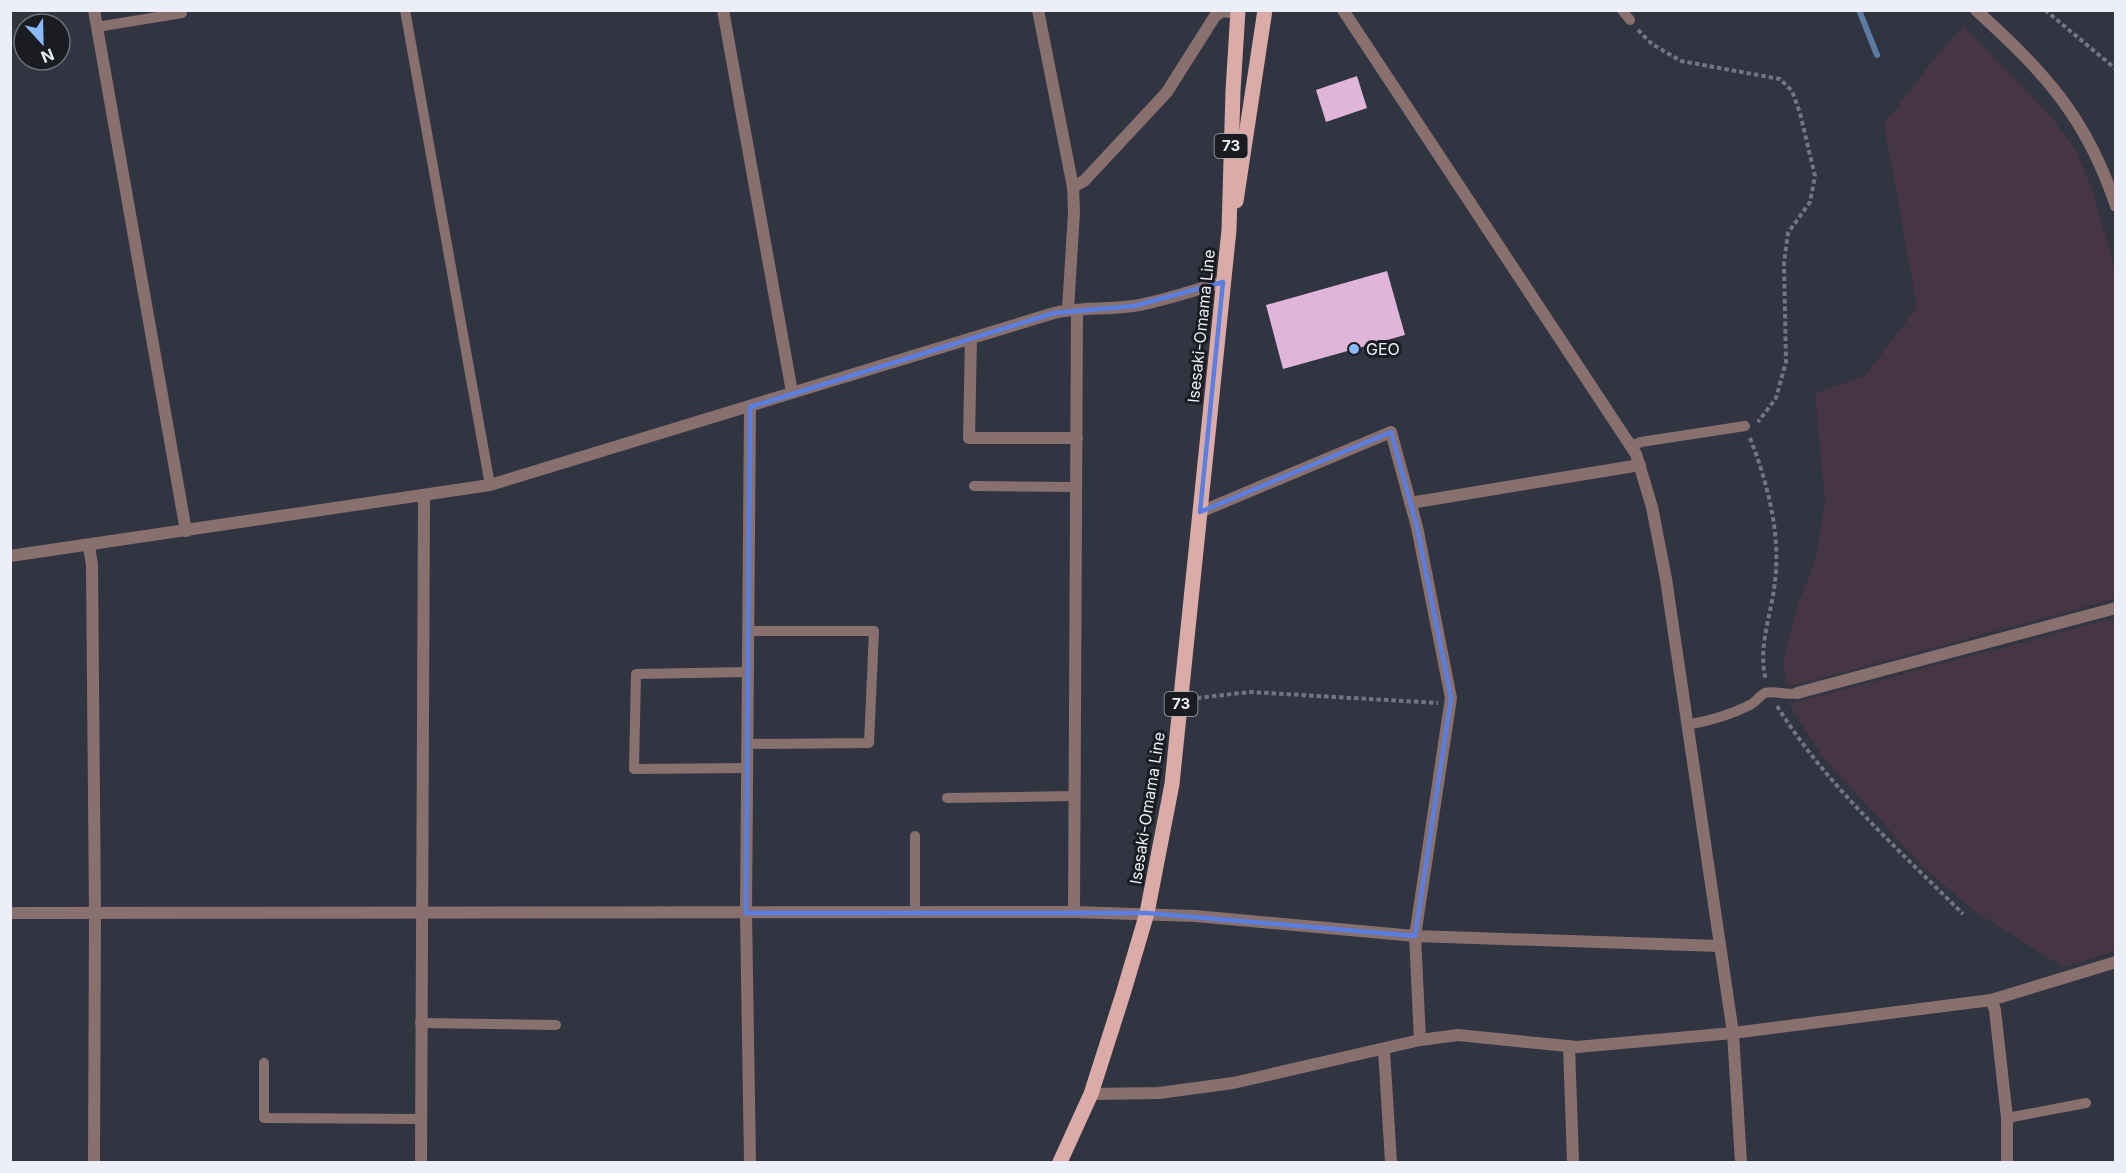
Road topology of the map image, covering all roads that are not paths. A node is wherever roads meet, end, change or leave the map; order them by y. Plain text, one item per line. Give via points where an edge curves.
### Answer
1 (94, 10) edge
2 (405, 10) edge
3 (723, 10) edge
4 (1038, 10) edge
5 (1265, 10) edge
6 (1343, 10) edge
7 (1622, 10) edge
8 (1976, 10) edge
9 (1238, 12) edge
10 (182, 13) dead end
11 (1630, 20) road end
12 (97, 27) junction
13 (1073, 187) junction
14 (2115, 206) edge
15 (1229, 230) junction
16 (1223, 282) junction
17 (1073, 310) junction
18 (971, 338) junction
19 (792, 392) junction
20 (750, 407) junction
21 (1745, 426) road end
22 (1077, 438) junction
23 (1631, 446) junction
24 (1640, 465) junction
25 (490, 486) junction
26 (974, 486) dead end
27 (1076, 487) junction
28 (424, 496) junction
29 (1410, 503) junction
30 (1200, 512) junction
31 (186, 531) junction
32 (89, 546) junction
33 (10, 556) edge
34 (2115, 608) edge
35 (748, 631) junction
36 (748, 672) junction
37 (1797, 693) joint
38 (1688, 725) junction
39 (747, 744) junction
40 (747, 768) junction
41 (1074, 796) junction
42 (947, 798) dead end
43 (915, 836) dead end
44 (915, 912) junction
45 (1074, 912) junction
46 (1147, 913) junction
47 (10, 914) edge
48 (95, 914) junction
49 (746, 914) junction
50 (420, 915) junction
51 (1415, 936) junction
52 (1720, 946) junction
53 (2115, 962) edge
54 (1991, 1000) junction
55 (420, 1023) junction
56 (556, 1024) dead end
57 (1733, 1034) junction
58 (1420, 1040) junction
59 (1569, 1046) junction
60 (1384, 1050) junction
61 (264, 1063) dead end
62 (1091, 1094) junction
63 (2086, 1103) dead end
64 (2007, 1118) junction
65 (421, 1119) junction
66 (94, 1162) edge
67 (421, 1162) edge
68 (750, 1162) edge
69 (1060, 1162) edge
70 (1391, 1162) edge
71 (1573, 1162) edge
72 (1741, 1162) edge
73 (2007, 1162) edge

1 - 12 street
2 - 25 lane
3 - 19 street
4 - 13 street
5 - 15 main road, Isesaki-Omama Line / 73 via 1242,176
6 - 23 street
7 - 11 lane
8 - 14 street via 2024,54 2069,107 2096,154
9 - 13 street via 1222,11 1215,16 1167,92 1084,181
9 - 15 main road, Isesaki-Omama Line / 73
10 - 12 lane
12 - 31 street
13 - 17 street
15 - 16 main road, Isesaki-Omama Line / 73
16 - 17 street via 1134,306
16 - 30 main road, Isesaki-Omama Line / 73
17 - 18 street
17 - 22 street
18 - 19 street
18 - 22 street via 969,438
19 - 20 street
20 - 25 street
20 - 35 street
21 - 23 lane
22 - 27 street
23 - 24 street
24 - 29 street
24 - 38 street via 1666,579
25 - 28 street
26 - 27 lane
27 - 41 street
28 - 31 street
28 - 50 street
29 - 30 street via 1391,432
29 - 51 street via 1450,703
30 - 46 main road, Isesaki-Omama Line / 73 via 1172,784
31 - 32 street
32 - 33 street
32 - 48 street
34 - 37 street
35 - 36 street
35 - 39 lane via 874,631 869,743
36 - 39 street
36 - 40 lane via 636,674 634,769
37 - 38 lane via 1788,696 1769,692 1733,712
38 - 52 street
39 - 40 street
40 - 49 street
41 - 42 lane
41 - 45 street
43 - 44 lane
44 - 45 street
44 - 49 street
45 - 46 street
46 - 51 street
46 - 62 main road, Isesaki-Omama Line / 73
47 - 48 street
48 - 50 street
48 - 66 street
49 - 50 street
49 - 68 street
50 - 55 street
51 - 52 street
51 - 58 street
52 - 57 street
53 - 54 street
54 - 57 street
54 - 64 street
55 - 56 lane
55 - 65 street
57 - 59 street
57 - 72 street
58 - 59 street via 1458,1035
58 - 60 street
59 - 71 street
60 - 62 street via 1233,1083 1159,1093
60 - 70 street
61 - 65 lane via 264,1119
62 - 69 main road, Isesaki-Omama Line / 73
63 - 64 lane
64 - 73 street
65 - 67 street

